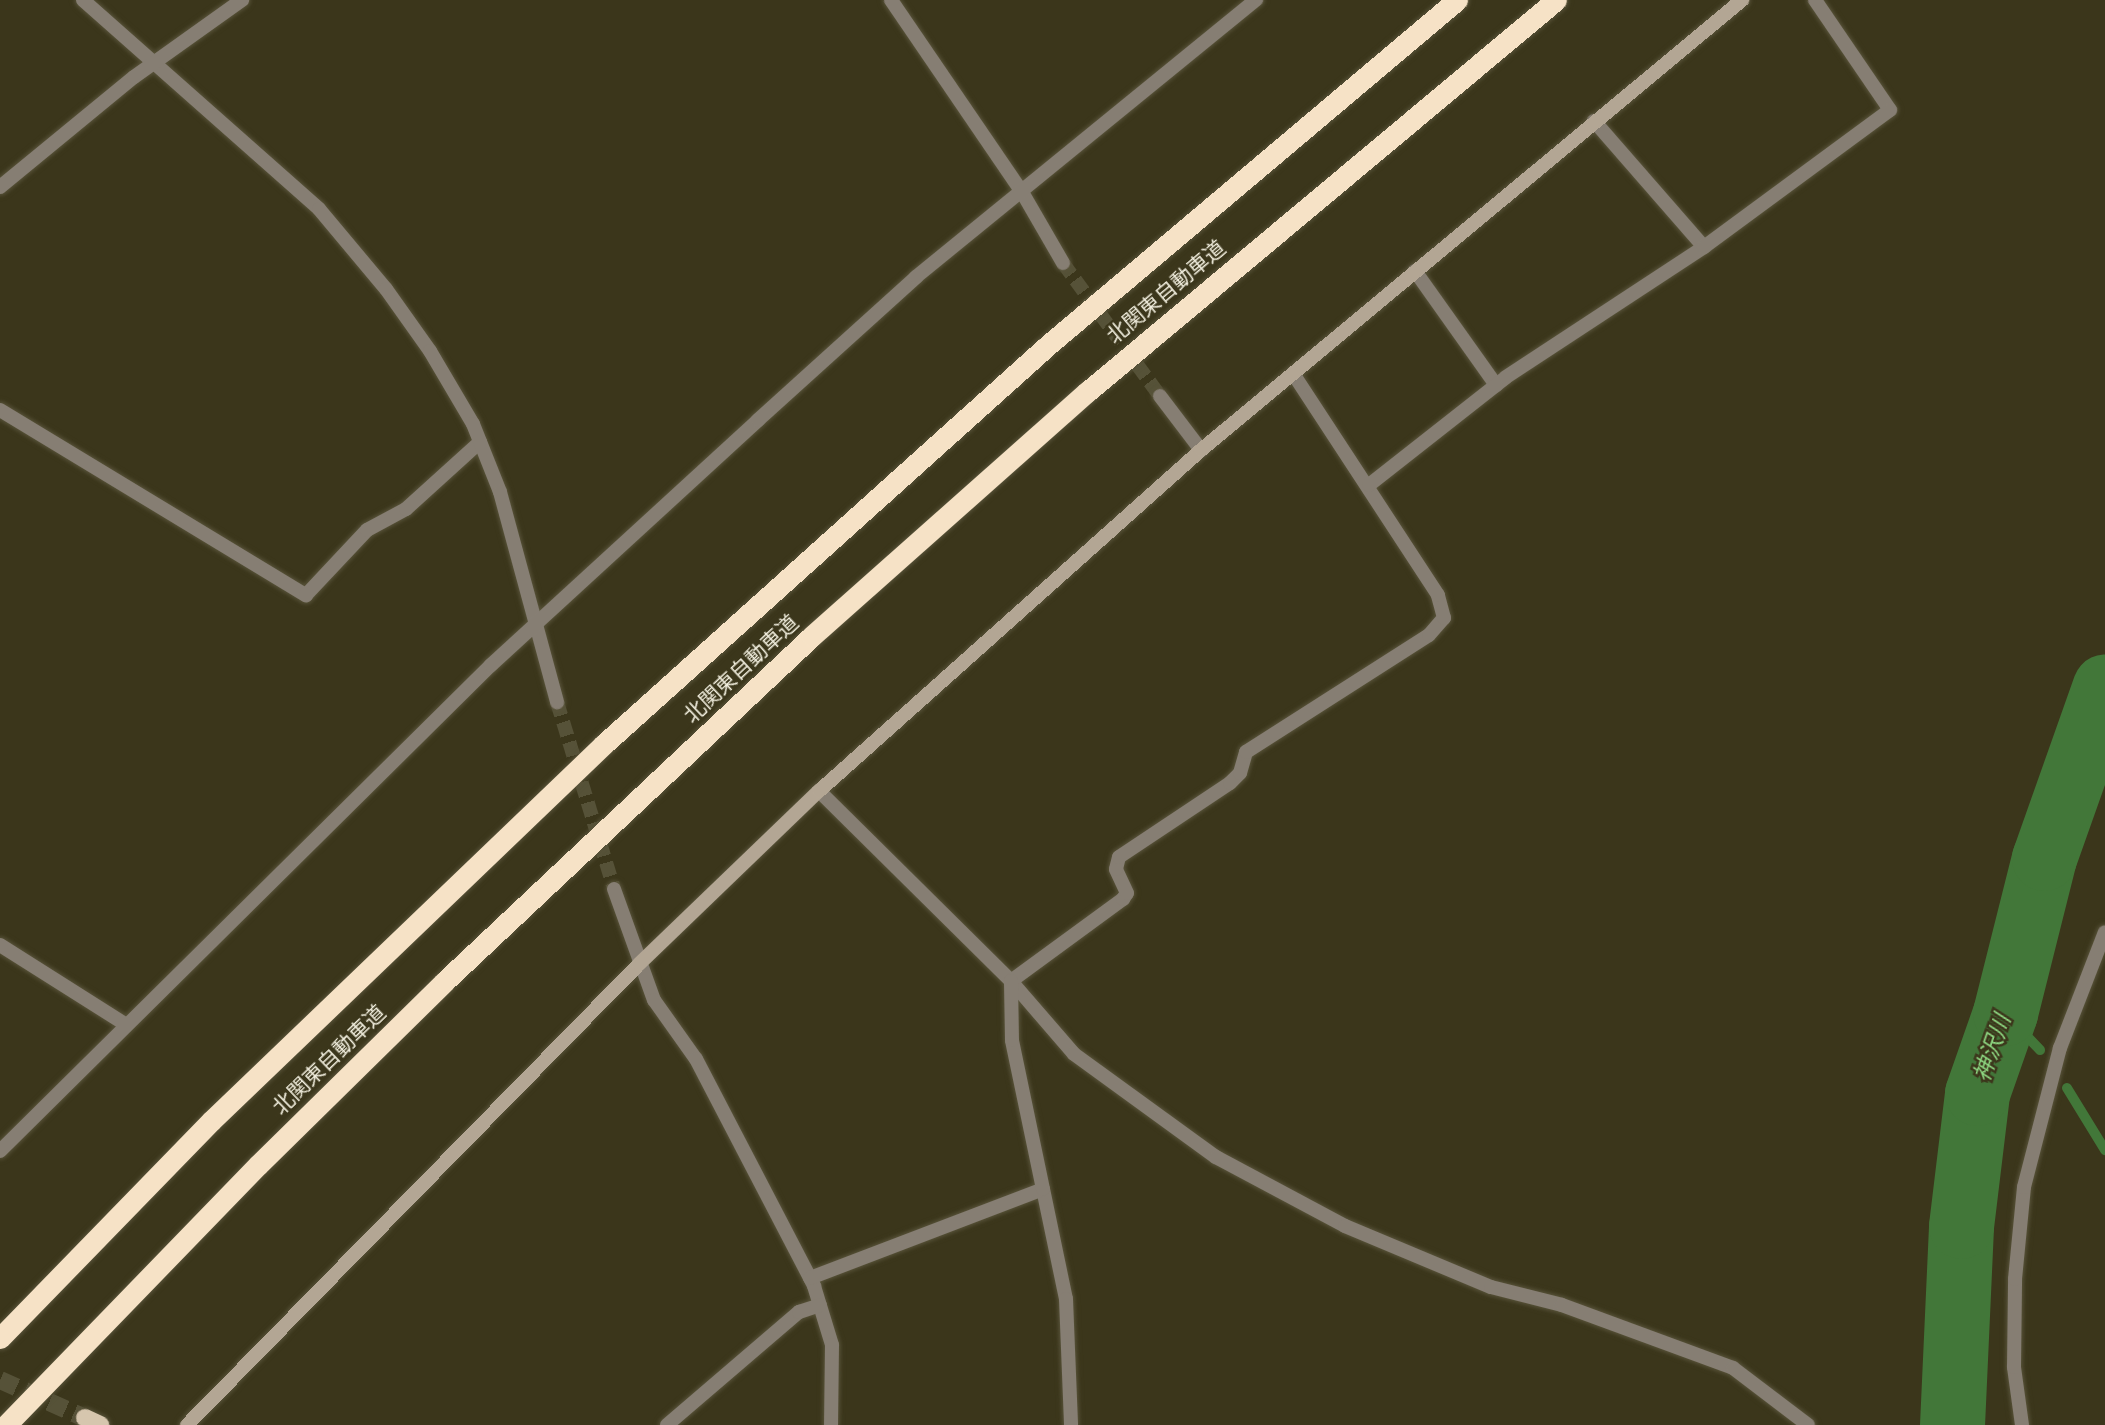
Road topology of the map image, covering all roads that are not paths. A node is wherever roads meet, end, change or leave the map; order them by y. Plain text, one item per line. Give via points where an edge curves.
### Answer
1 (83, 0) edge
2 (242, 0) edge
3 (891, 0) edge
4 (1256, 0) edge
5 (1457, 0) edge
6 (1556, 0) edge
7 (1742, 0) edge
8 (1815, 0) edge
9 (154, 63) junction
10 (1594, 121) junction
11 (0, 187) edge
12 (1022, 192) junction
13 (1704, 247) junction
14 (1063, 263) tunnel mouth
15 (1415, 271) junction
16 (1293, 373) junction
17 (1496, 385) junction
18 (1160, 397) tunnel mouth
19 (0, 410) edge
20 (480, 442) junction
21 (1201, 450) junction
22 (1369, 485) junction
23 (536, 625) junction
24 (557, 702) tunnel mouth
25 (819, 791) junction
26 (614, 889) tunnel mouth
27 (2105, 932) edge
28 (0, 945) edge
29 (639, 964) junction
30 (1011, 981) junction
31 (125, 1024) junction
32 (0, 1151) edge
33 (1043, 1189) junction
34 (810, 1278) junction
35 (820, 1305) junction
36 (0, 1338) edge
37 (6, 1425) edge
38 (187, 1425) edge
39 (667, 1425) edge
40 (831, 1425) edge
41 (1071, 1425) edge
42 (1808, 1425) edge
43 (2022, 1425) edge

1 - 9 street
2 - 9 street
3 - 12 street
4 - 12 street
5 - 36 highway, 北関東自動車道 via 1048,345 624,725 231,1102
6 - 37 highway, 北関東自動車道 via 1107,374 812,636 444,981 258,1164
7 - 10 street
8 - 13 street via 1890,110
9 - 11 street
9 - 20 street via 282,172 344,237 430,351
10 - 13 street
10 - 15 street
12 - 14 street
12 - 23 street via 907,285
13 - 17 street
15 - 16 street
15 - 17 street
16 - 21 street
16 - 22 street
17 - 22 street
18 - 21 street
19 - 20 street via 306,595 367,530 405,509
20 - 23 street via 511,526
21 - 25 street
22 - 30 street via 1438,595 1444,618 1246,752 1240,773 1230,783 1119,857 1116,869 1127,892 1123,899
23 - 24 street
23 - 31 street
25 - 29 street
25 - 30 street
26 - 29 street
27 - 43 street via 2060,1048 2024,1187 2015,1279 2014,1367
28 - 31 street
29 - 34 street via 654,1000 696,1059 738,1133 759,1187
29 - 38 street
30 - 33 street via 1012,1040
30 - 42 street via 1074,1054 1216,1157 1345,1226 1491,1287 1562,1305 1733,1368
31 - 32 street
33 - 34 street
33 - 41 street via 1066,1299
34 - 35 street
35 - 39 street via 799,1312
35 - 40 street via 832,1345

